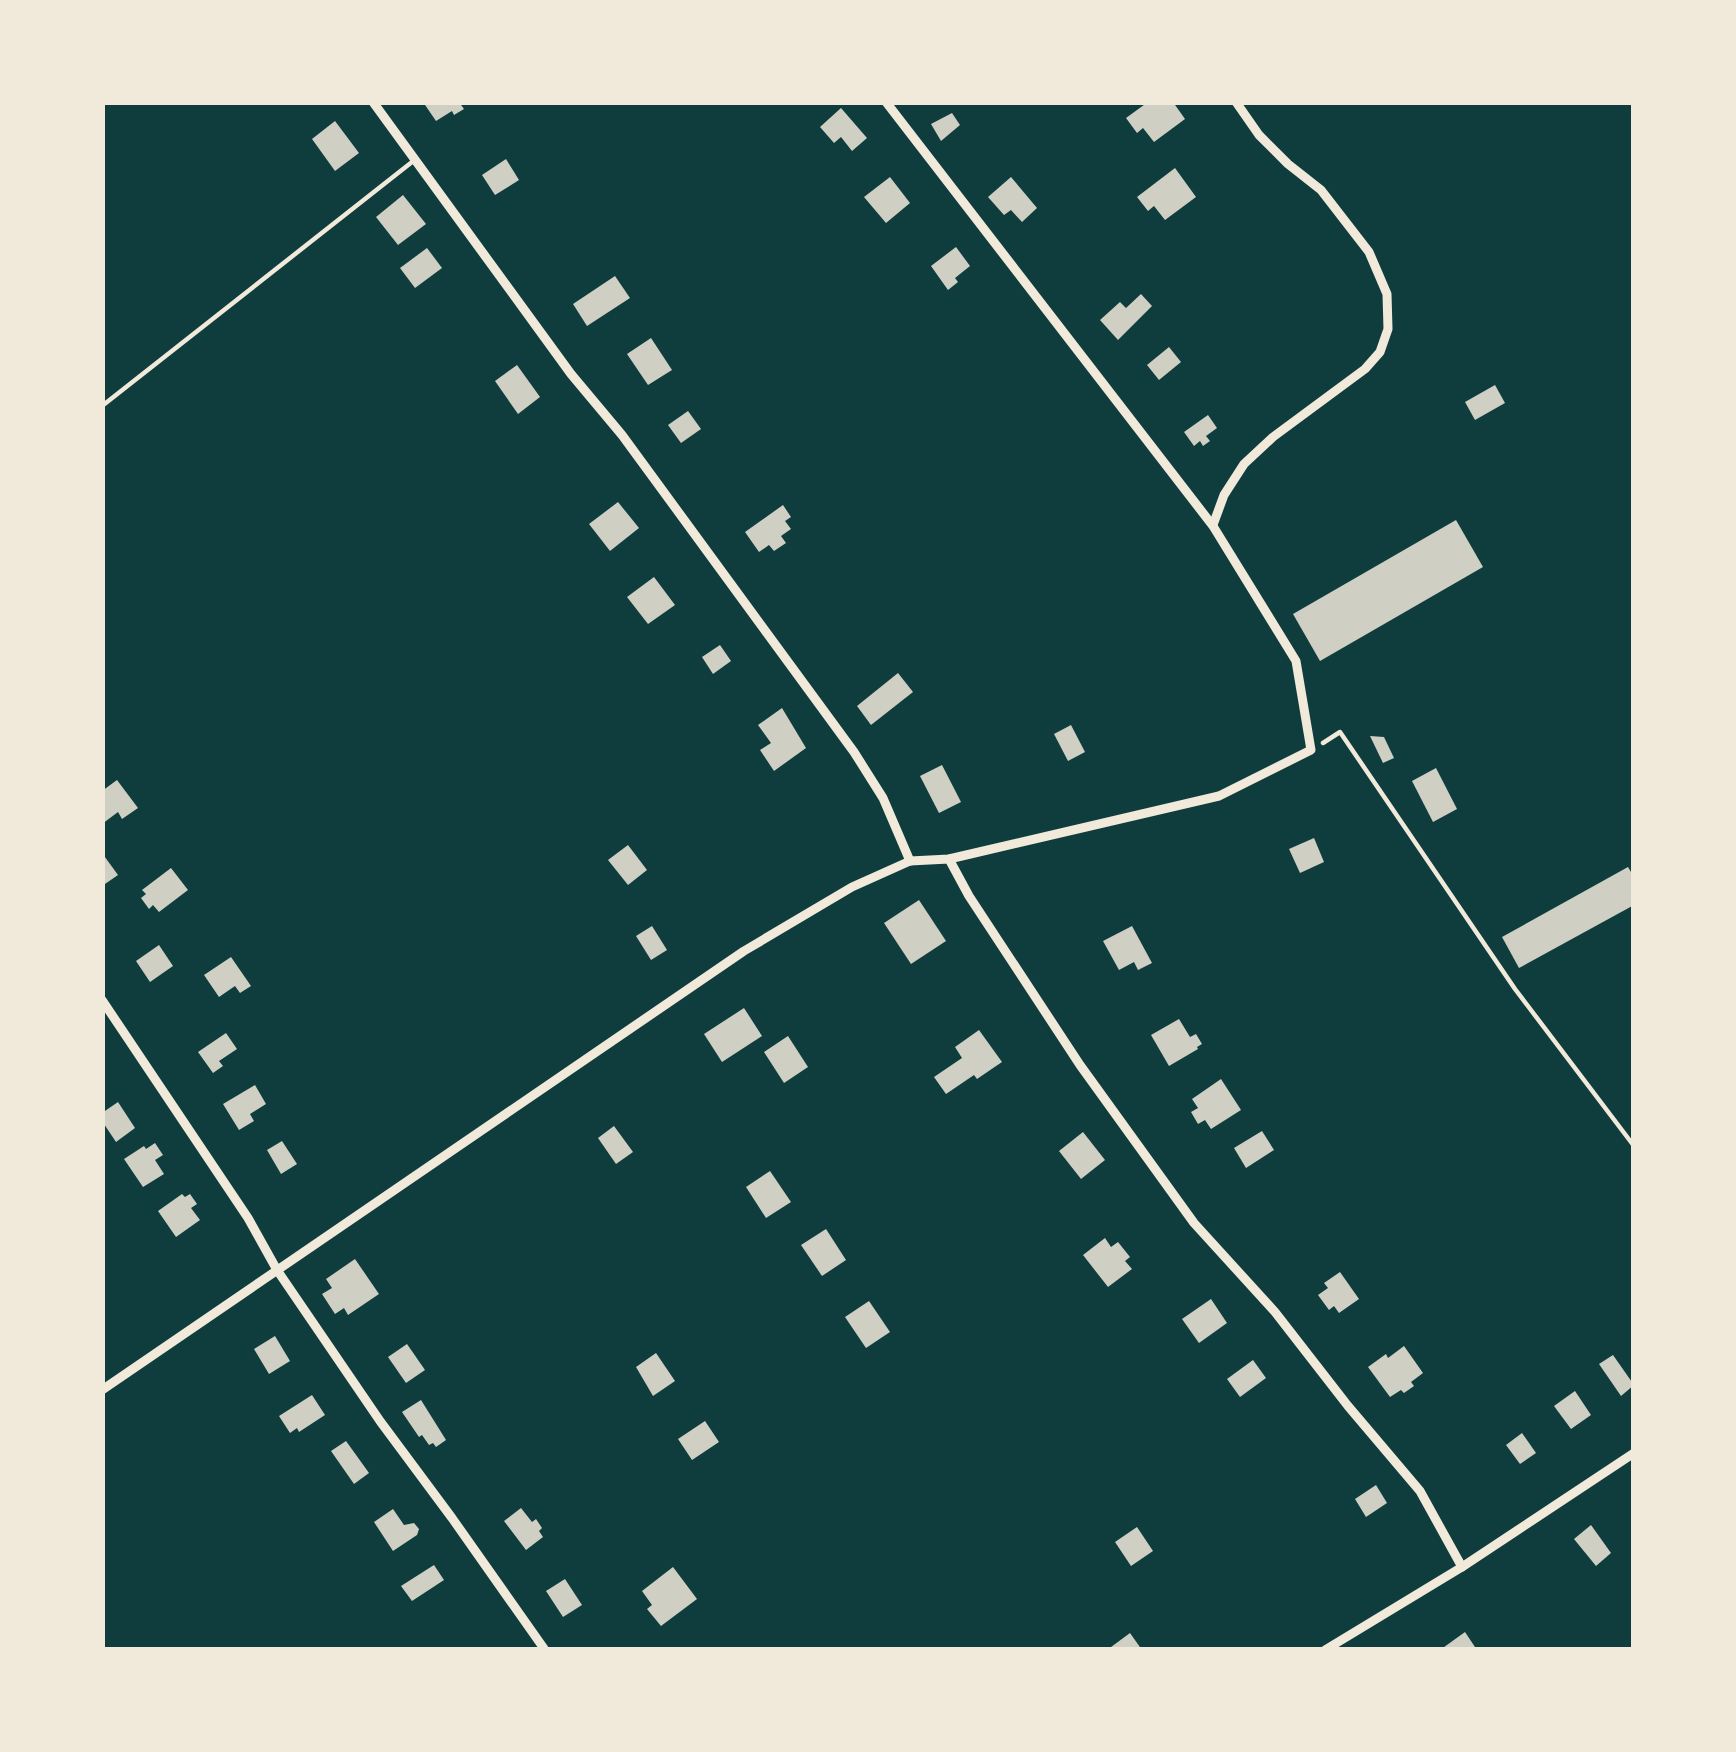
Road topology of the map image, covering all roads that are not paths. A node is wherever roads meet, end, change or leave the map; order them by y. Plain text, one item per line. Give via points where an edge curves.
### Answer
1 (374, 102) edge
2 (886, 102) edge
3 (1236, 102) edge
4 (416, 158) junction
5 (102, 406) edge
6 (1213, 526) junction
7 (949, 859) junction
8 (910, 861) junction
9 (102, 1000) edge
10 (277, 1270) junction
11 (102, 1390) edge
12 (1634, 1453) edge
13 (1462, 1567) junction
14 (545, 1650) edge
15 (1324, 1650) edge

1 - 4 street
2 - 6 street
3 - 6 street via 1369,252 1387,294 1388,329 1365,369 1244,464
4 - 5 lane
4 - 8 street via 854,752
6 - 7 street via 1296,661 1311,750 1220,796
7 - 8 street
7 - 13 street via 1092,1083 1194,1223 1420,1491
8 - 10 street via 744,951
9 - 10 street
10 - 11 street
10 - 14 street
12 - 13 street
13 - 15 street

